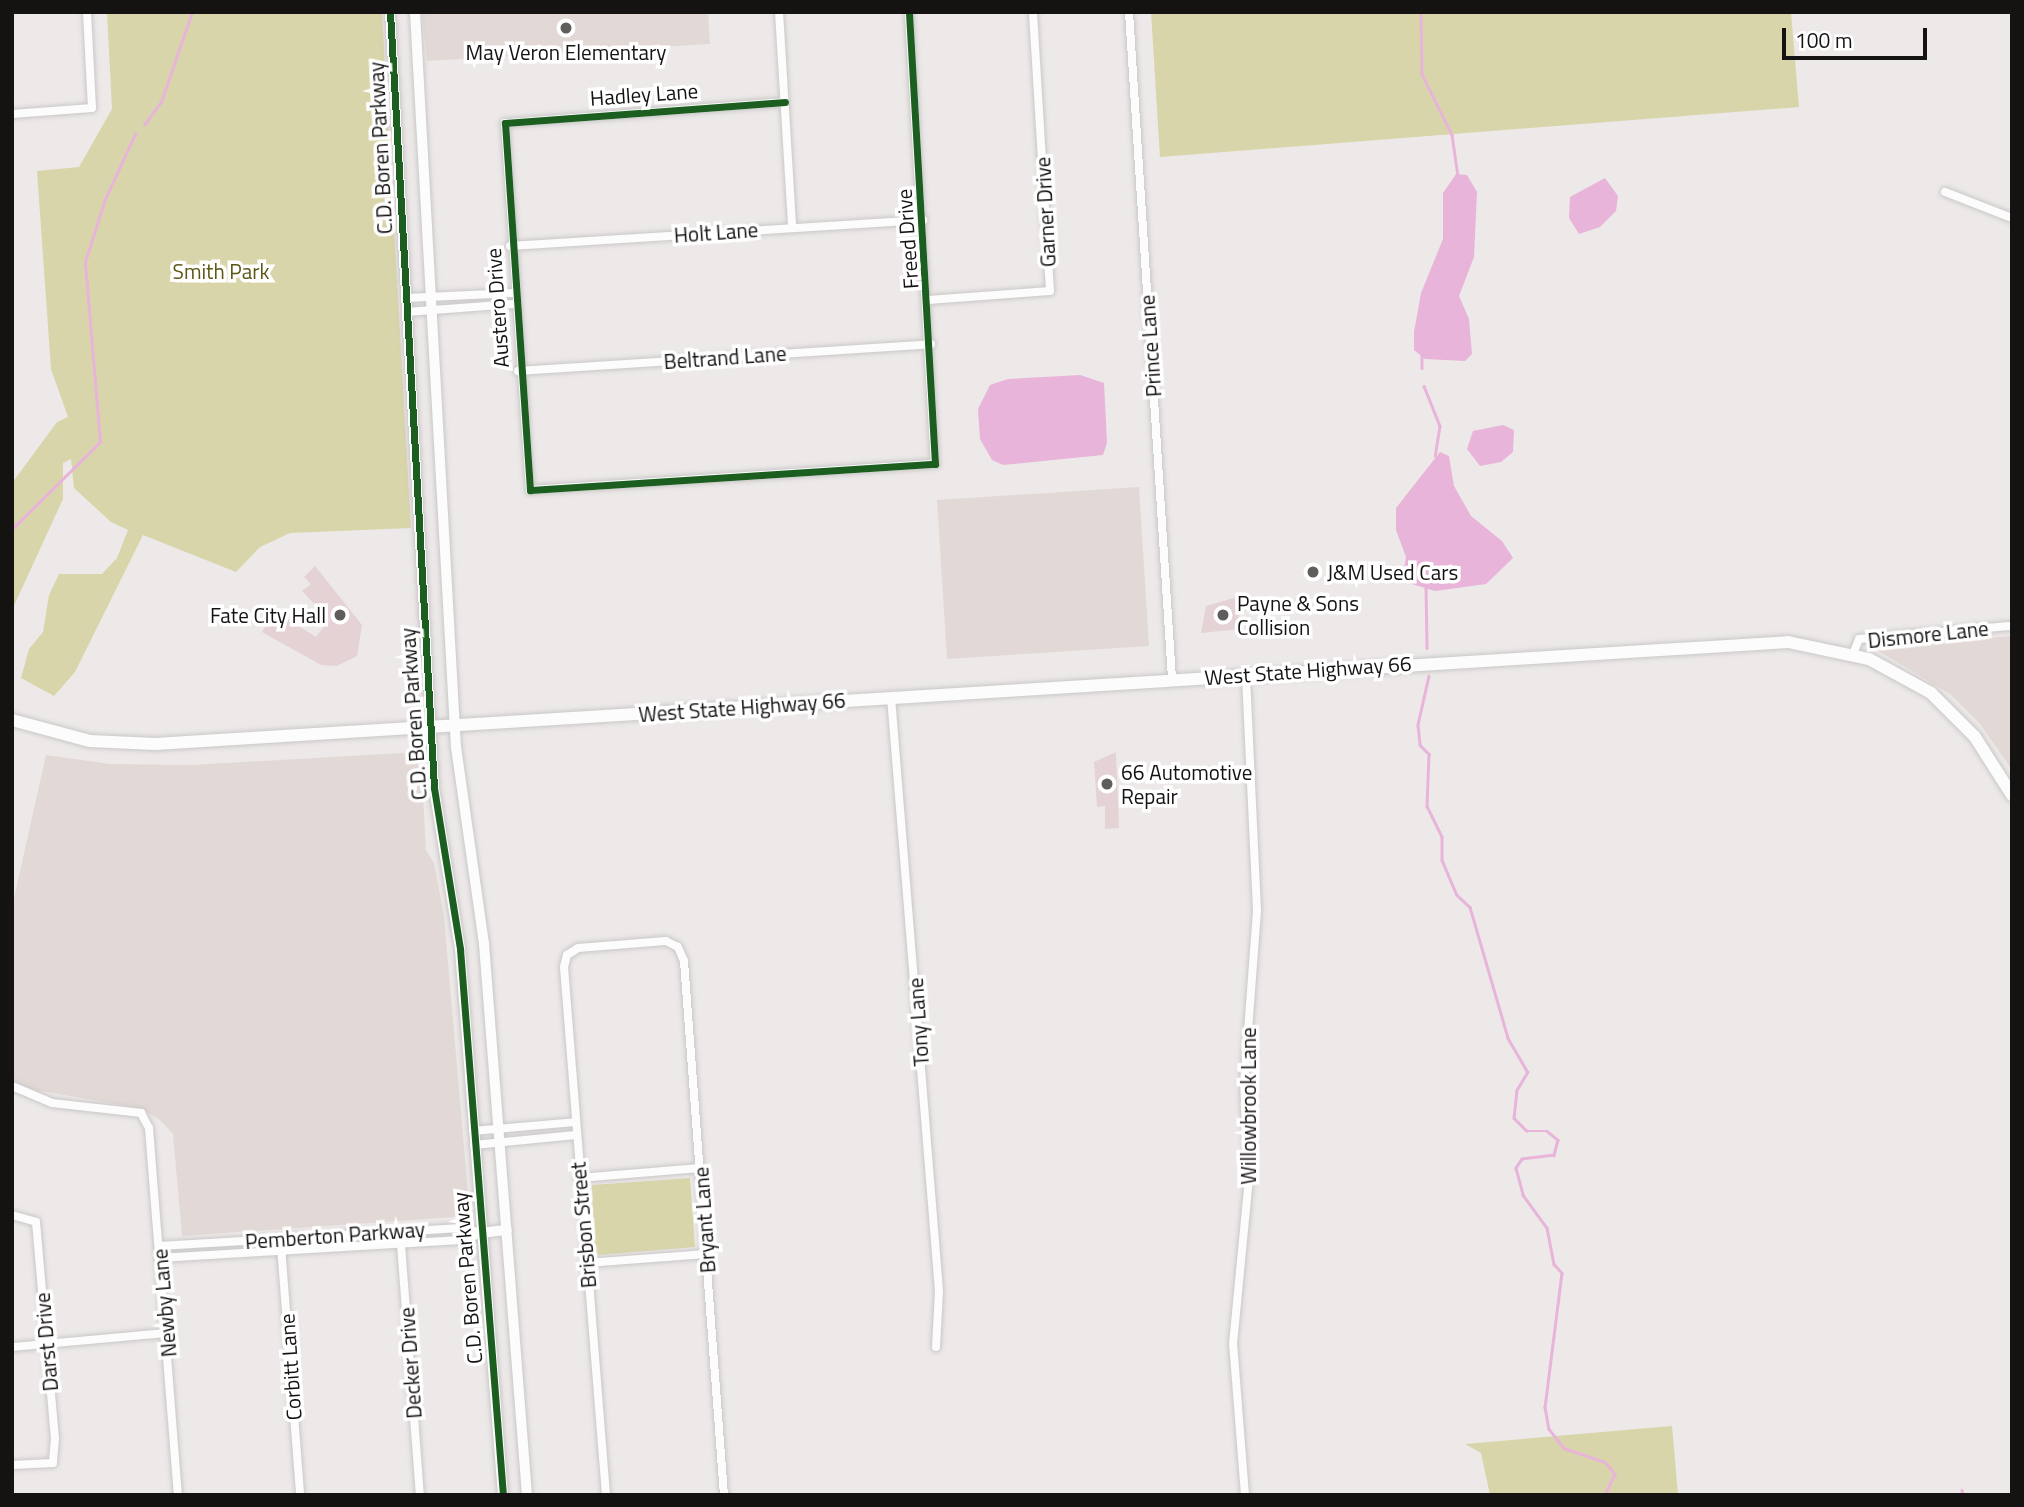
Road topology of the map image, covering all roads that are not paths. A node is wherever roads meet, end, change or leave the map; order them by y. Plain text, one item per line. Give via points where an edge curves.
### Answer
1 (87, 12) edge
2 (390, 12) edge
3 (415, 12) edge
4 (779, 12) edge
5 (909, 12) edge
6 (1033, 12) edge
7 (1129, 12) edge
8 (391, 38) junction
9 (416, 40) junction
10 (785, 102) junction
11 (12, 114) edge
12 (505, 123) joint
13 (1945, 192) dead end
14 (2012, 218) edge
15 (923, 220) junction
16 (792, 226) junction
17 (510, 246) junction
18 (513, 293) junction
19 (430, 297) junction
20 (405, 298) junction
21 (928, 300) junction
22 (514, 304) junction
23 (430, 310) junction
24 (406, 312) junction
25 (931, 344) junction
26 (518, 371) junction
27 (530, 490) joint
28 (445, 570) junction
29 (421, 571) junction
30 (2012, 626) edge
31 (1853, 654) junction
32 (1246, 674) junction
33 (1172, 679) junction
34 (891, 697) junction
35 (12, 720) edge
36 (455, 725) junction
37 (430, 726) junction
38 (2012, 795) edge
39 (678, 947) joint
40 (12, 1086) edge
41 (575, 1122) junction
42 (499, 1130) junction
43 (473, 1131) junction
44 (576, 1135) junction
45 (500, 1143) junction
46 (474, 1145) junction
47 (700, 1168) junction
48 (579, 1178) junction
49 (12, 1215) edge
50 (507, 1230) junction
51 (400, 1231) junction
52 (481, 1233) junction
53 (280, 1239) junction
54 (401, 1244) junction
55 (159, 1246) junction
56 (281, 1251) junction
57 (706, 1254) junction
58 (159, 1258) junction
59 (587, 1264) junction
60 (167, 1333) junction
61 (46, 1344) junction
62 (936, 1346) dead end
63 (12, 1347) edge
64 (12, 1465) edge
65 (177, 1495) edge
66 (300, 1495) edge
67 (420, 1495) edge
68 (503, 1495) edge
69 (527, 1495) edge
70 (606, 1495) edge
71 (724, 1495) edge
72 (1245, 1495) edge

1 - 11 street via 92,108
2 - 8 street, C.D. Boren Parkway
3 - 9 street, C.D. Boren Parkway
4 - 10 street
5 - 15 street, Freed Drive
6 - 21 street, Garner Drive via 1050,291
7 - 33 street, Prince Lane
8 - 9 street
8 - 20 street, C.D. Boren Parkway
9 - 19 street, C.D. Boren Parkway
10 - 12 street, Hadley Lane
10 - 16 street
12 - 17 street, Austero Drive
13 - 14 street
15 - 16 street, Holt Lane
15 - 21 street, Freed Drive
16 - 17 street, Holt Lane
17 - 18 street, Austero Drive
18 - 19 street
18 - 22 street, Austero Drive
19 - 20 street
19 - 23 street, C.D. Boren Parkway
20 - 24 street, C.D. Boren Parkway
21 - 25 street, Freed Drive
22 - 23 street
22 - 26 street, Austero Drive
23 - 24 street
23 - 28 street, C.D. Boren Parkway
24 - 29 street, C.D. Boren Parkway
25 - 26 street, Beltrand Lane
25 - 27 street, Freed Drive via 935,464
26 - 27 street, Austero Drive
28 - 29 street
28 - 36 street, C.D. Boren Parkway
29 - 37 street, C.D. Boren Parkway
30 - 31 street, Dismore Lane via 1859,639
31 - 32 main road, West State Highway 66 via 1819,644 1762,642
31 - 38 main road, West State Highway 66 via 1902,675 1956,715
32 - 33 main road, West State Highway 66
32 - 72 street, Willowbrook Lane via 1257,910 1244,1084 1249,1178 1233,1345
33 - 34 main road, West State Highway 66
34 - 36 main road, West State Highway 66
34 - 62 street, Tony Lane via 939,1291
35 - 37 main road, West State Highway 66 via 61,736 131,744
36 - 37 main road, West State Highway 66
36 - 42 street, C.D. Boren Parkway via 484,944
37 - 43 street, C.D. Boren Parkway via 434,788 460,949
39 - 41 street, Brisbon Street via 666,941 578,948 568,955
39 - 47 street, Bryant Lane via 684,961
40 - 55 street, Newby Lane via 52,1103 141,1113 149,1128
41 - 42 street
41 - 44 street, Brisbon Street
42 - 43 street
42 - 45 street, C.D. Boren Parkway
43 - 46 street, C.D. Boren Parkway
44 - 45 street
44 - 48 street, Brisbon Street
45 - 46 street
45 - 50 street, C.D. Boren Parkway
46 - 52 street, C.D. Boren Parkway
47 - 48 street
47 - 57 street, Bryant Lane
48 - 59 street, Brisbon Street
49 - 61 street, Darst Drive via 36,1222
50 - 52 street
50 - 69 street, C.D. Boren Parkway
51 - 52 street, Pemberton Parkway via 465,1228
51 - 53 street, Pemberton Parkway
51 - 54 street, Decker Drive
52 - 54 street, Pemberton Parkway via 465,1240
52 - 68 street, C.D. Boren Parkway
53 - 55 street, Pemberton Parkway
53 - 56 street, Corbitt Lane
54 - 56 street, Pemberton Parkway
54 - 67 street, Decker Drive
55 - 58 street, Newby Lane
56 - 58 street, Pemberton Parkway
56 - 66 street, Corbitt Lane
57 - 59 street
57 - 71 street, Bryant Lane
58 - 60 street, Newby Lane
59 - 70 street, Brisbon Street
60 - 61 street
60 - 65 street, Newby Lane
61 - 63 street
61 - 64 street, Darst Drive via 53,1463

